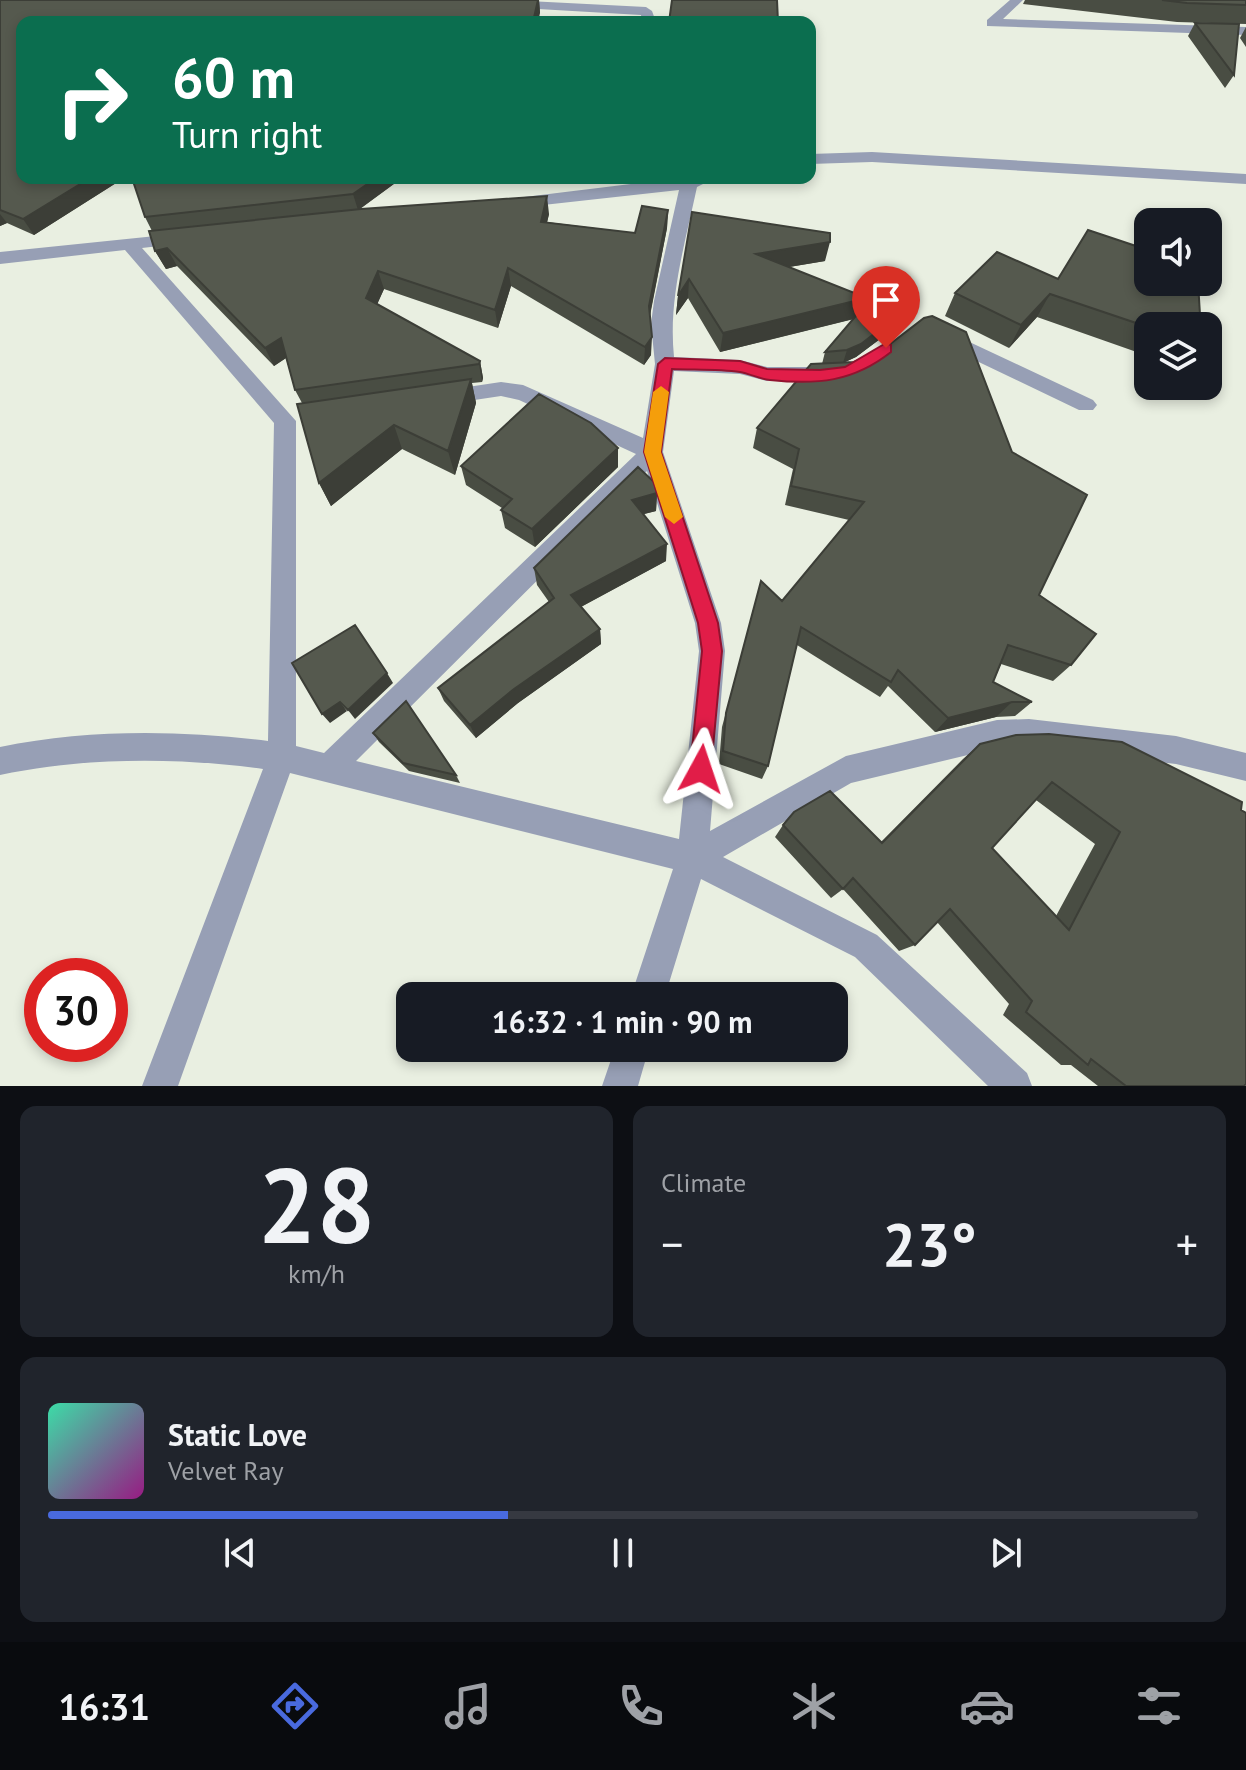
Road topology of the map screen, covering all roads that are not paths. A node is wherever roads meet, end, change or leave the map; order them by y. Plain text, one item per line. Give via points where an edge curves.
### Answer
1 (1017, 0) edge
2 (496, 4) edge
3 (647, 16) edge
4 (1246, 31) edge
5 (816, 159) edge
6 (1246, 179) edge
7 (663, 184) edge
8 (694, 184) edge
9 (502, 204) edge
10 (206, 236) edge
11 (129, 244) junction
12 (0, 258) edge
13 (924, 327) edge
14 (665, 364) junction
15 (856, 369) edge
16 (423, 400) edge
17 (1086, 405) dead end
18 (652, 452) junction
19 (282, 757) junction
20 (0, 761) edge
21 (1246, 767) edge
22 (327, 770) junction
23 (692, 858) junction
24 (652, 982) edge
25 (628, 1062) edge
26 (160, 1086) edge
27 (620, 1086) edge
28 (1014, 1086) edge

1 - 4 street via 992,23
2 - 3 street via 646,11
5 - 6 street via 872,157
7 - 9 street
8 - 14 street via 663,301
10 - 11 street
11 - 12 street
11 - 19 street via 292,420
13 - 17 street
14 - 15 street via 794,376
14 - 18 street
16 - 18 street via 501,389 523,393
18 - 22 street
18 - 23 street via 708,623 712,651
19 - 20 street via 203,747 49,751
19 - 22 street
19 - 26 street
21 - 23 street via 1176,750 997,734 846,770
22 - 23 street
23 - 24 street
23 - 28 street via 866,946
25 - 27 street

